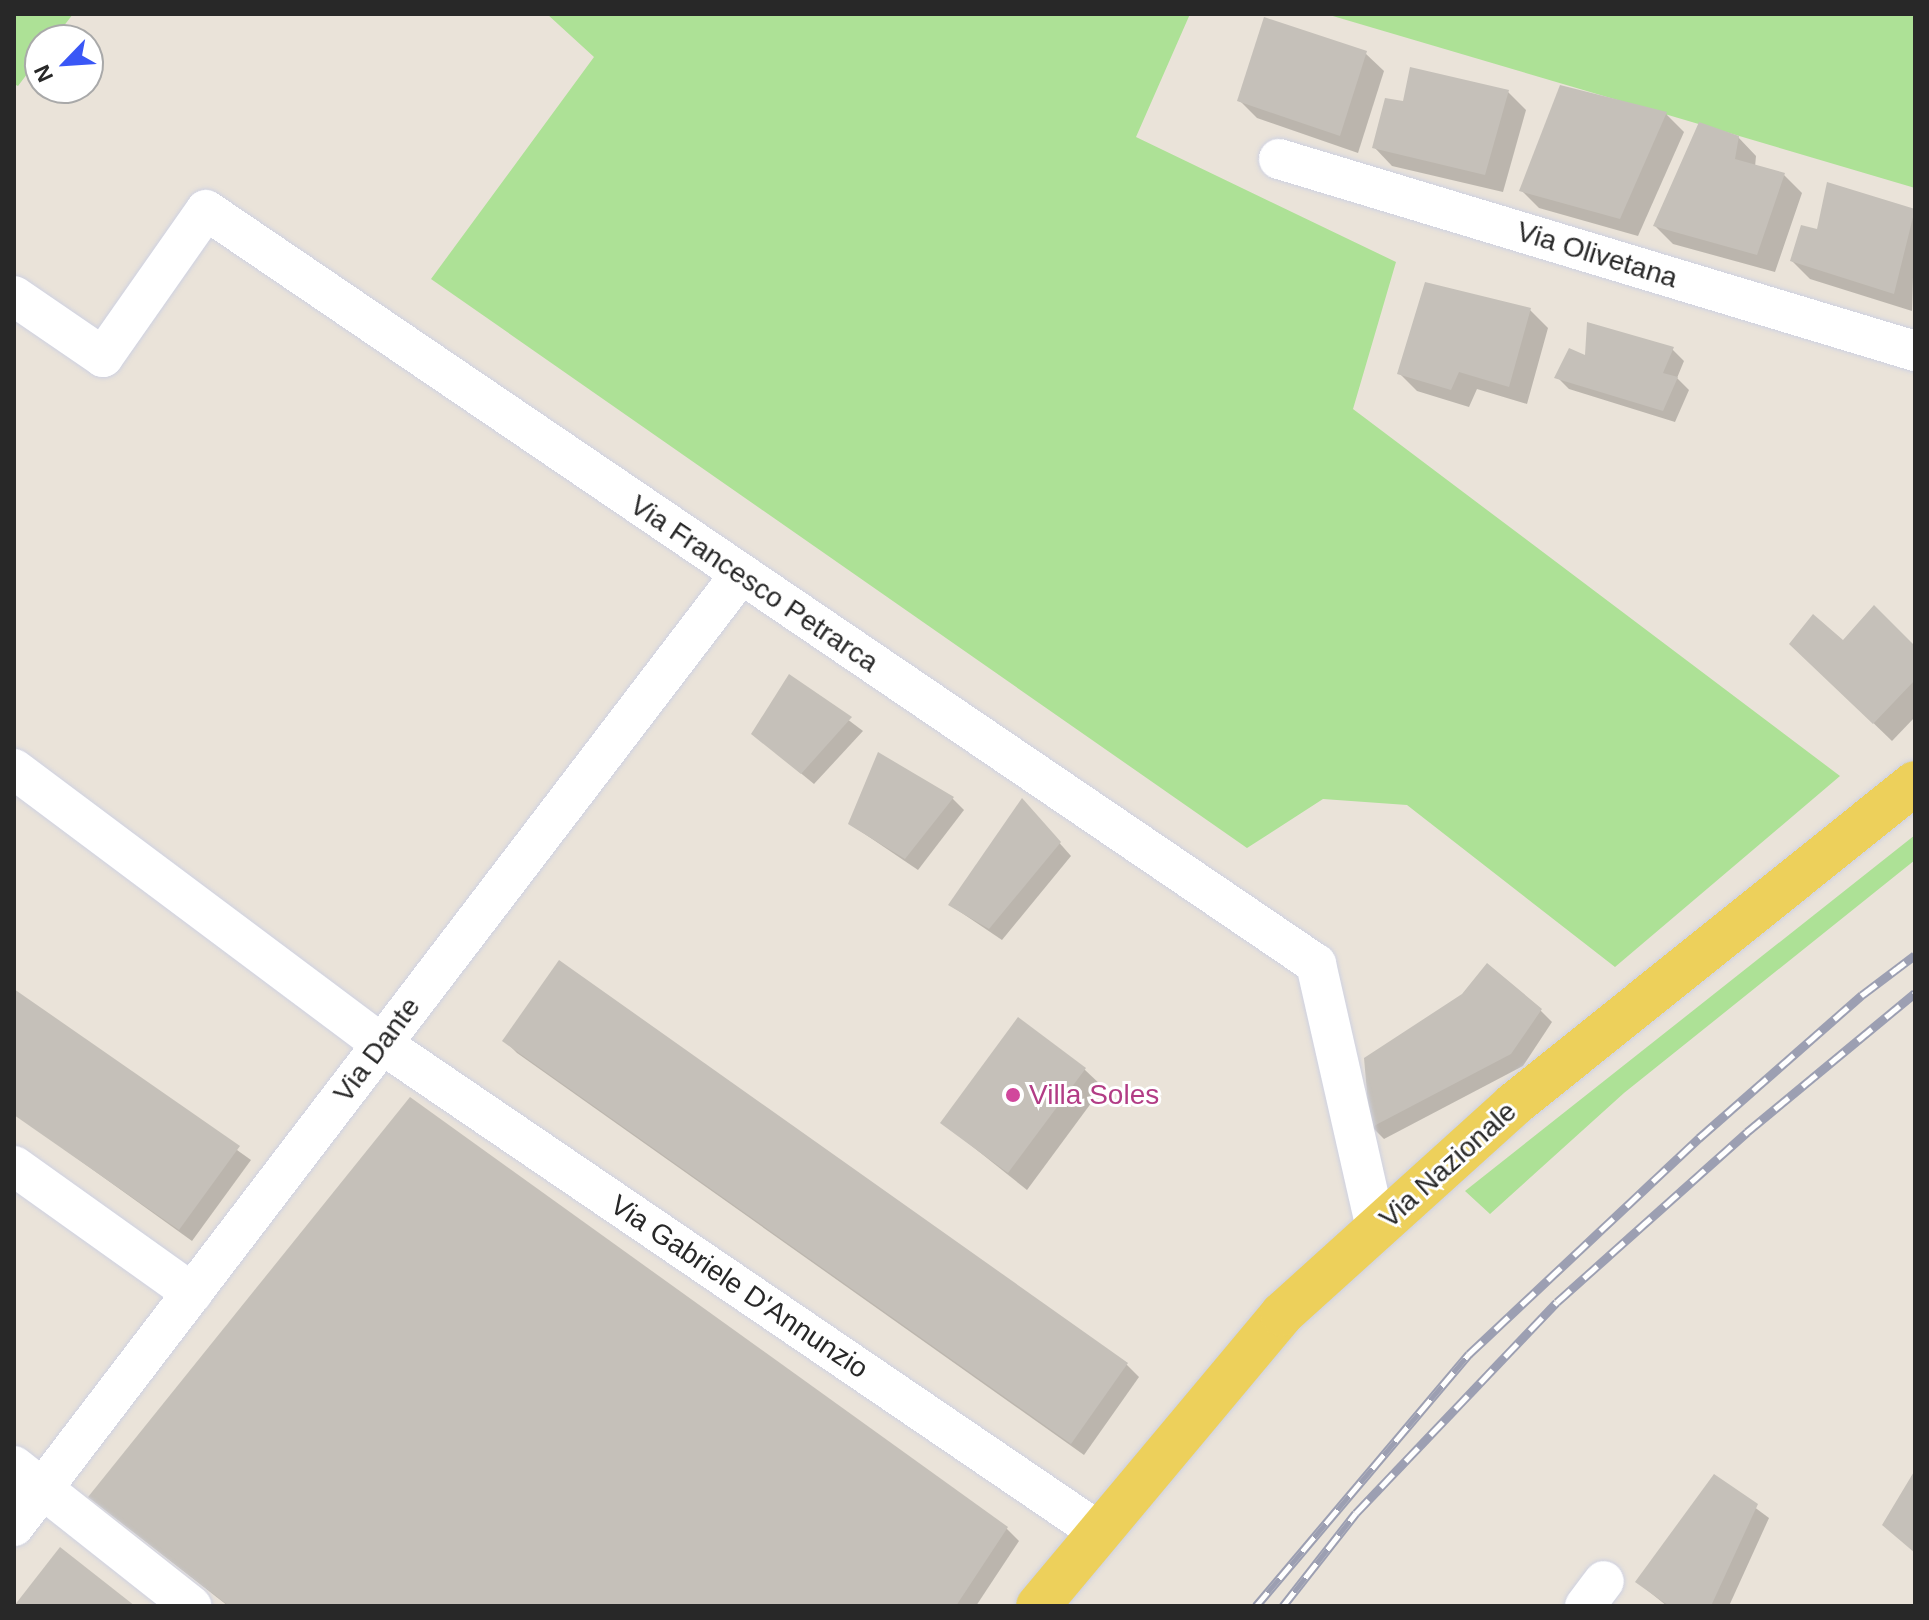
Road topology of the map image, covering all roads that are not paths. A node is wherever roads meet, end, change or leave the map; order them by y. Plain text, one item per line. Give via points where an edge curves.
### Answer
1 (1279, 159) dead end
2 (14, 296) edge
3 (1915, 351) edge
4 (740, 575) junction
5 (14, 769) edge
6 (1915, 783) edge
7 (382, 1044) junction
8 (14, 1166) edge
9 (1376, 1229) junction
10 (192, 1293) junction
11 (28, 1477) edge
12 (14, 1526) edge
13 (1096, 1530) junction
14 (191, 1606) edge
15 (1038, 1606) edge

1 - 3 street, Via Olivetana
2 - 4 street, Via Francesco Petrarca via 103,357 206,210
4 - 7 street, Via Dante
4 - 9 street, Via Francesco Petrarca via 1316,964
5 - 7 street, Via Gabriele D'Annunzio
6 - 9 main road, Via Nazionale via 1513,1105
7 - 10 street, Via Dante
7 - 13 street, Via Gabriele D'Annunzio
8 - 10 street
9 - 13 main road, Via Nazionale via 1282,1314
10 - 11 street, Via Dante
11 - 12 street, Via Dante
11 - 14 street
13 - 15 main road, Via Nazionale

